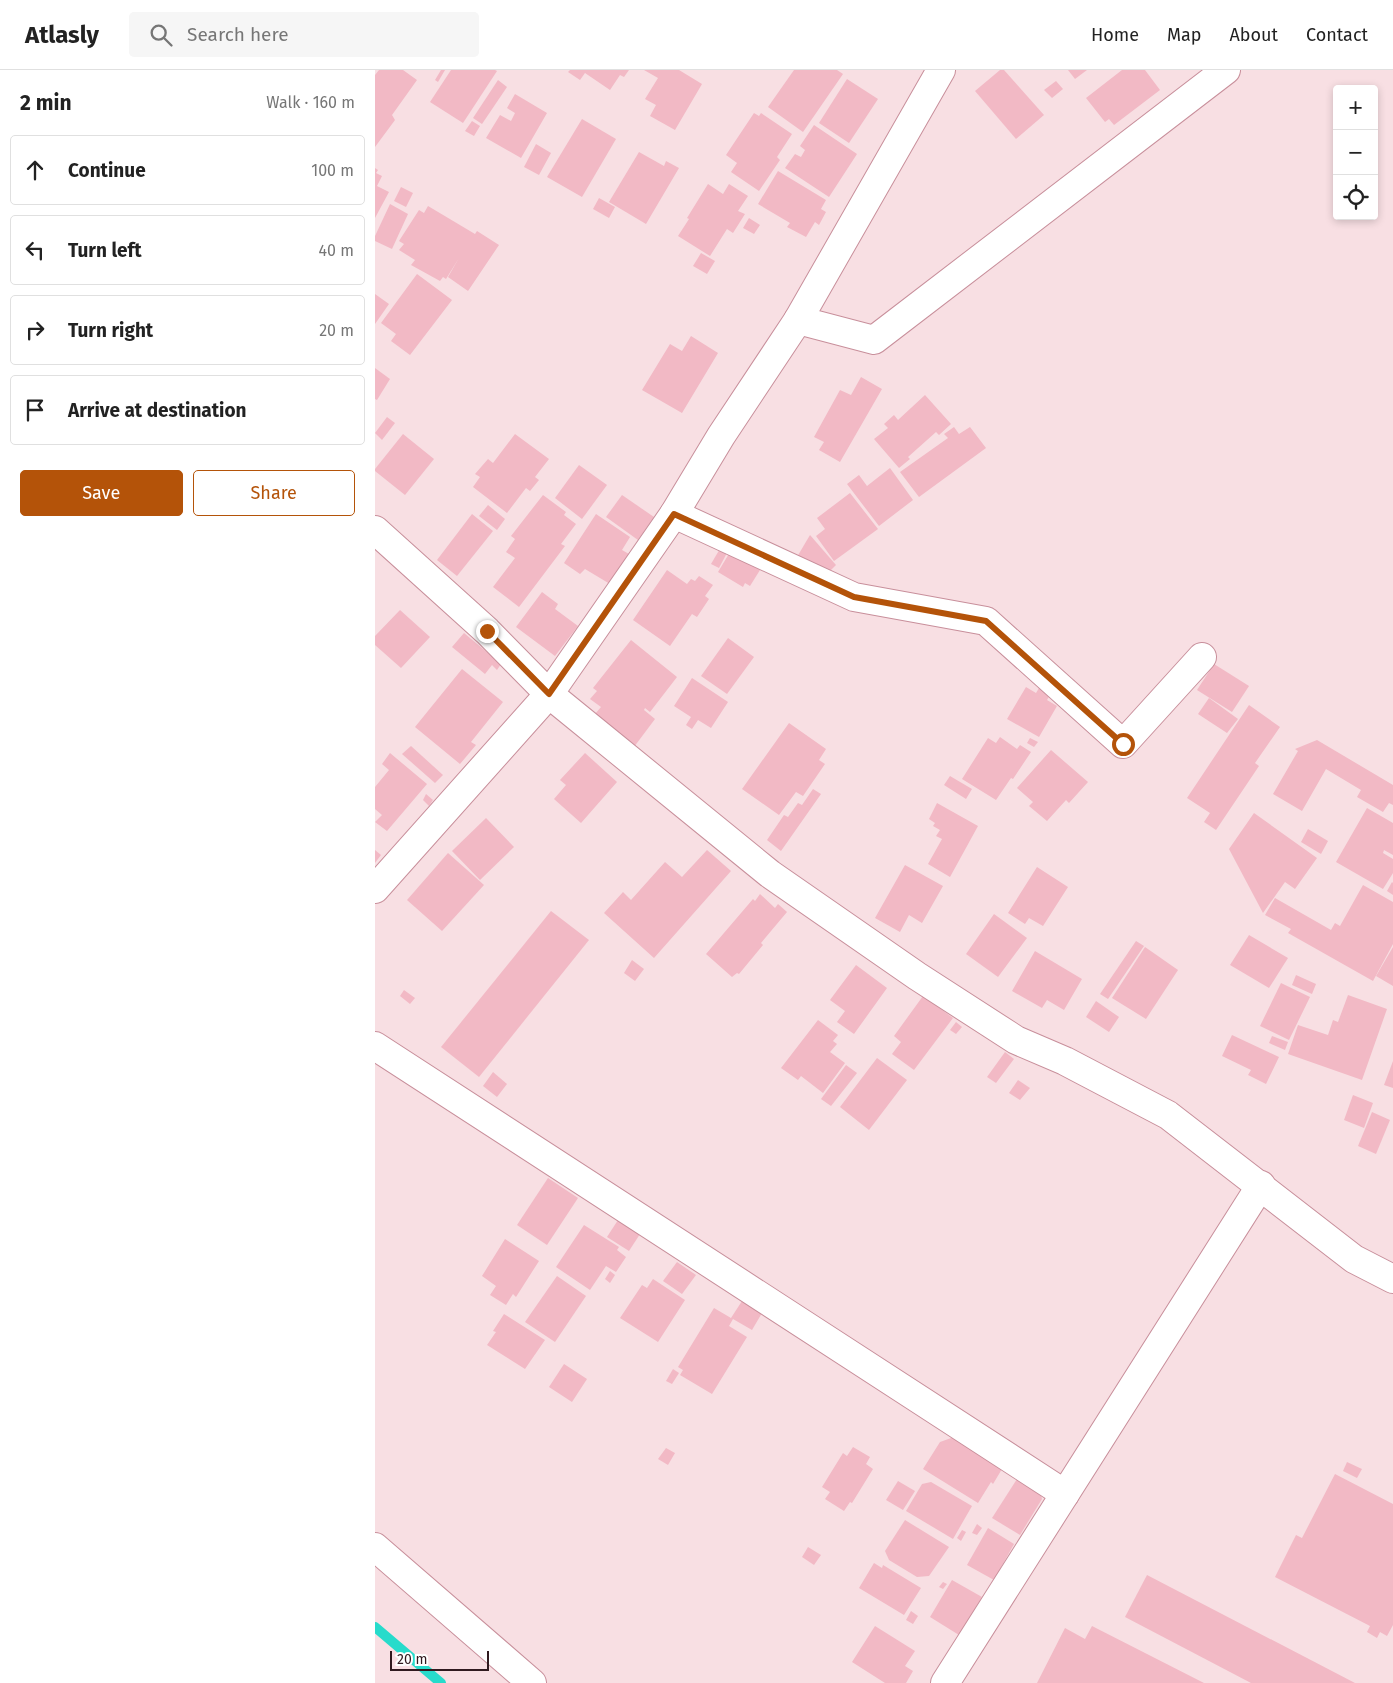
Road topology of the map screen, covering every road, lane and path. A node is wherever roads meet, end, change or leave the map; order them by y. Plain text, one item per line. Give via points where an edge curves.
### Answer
1 (941, 70) edge
2 (1226, 70) edge
3 (798, 320) junction
4 (674, 514) junction
5 (378, 539) edge
6 (1202, 657) dead end
7 (549, 694) junction
8 (375, 889) edge
9 (375, 1046) edge
10 (1261, 1185) junction
11 (1393, 1279) edge
12 (1065, 1494) junction
13 (375, 1548) edge
14 (532, 1683) edge
15 (945, 1683) edge

1 - 3 street
2 - 3 street via 874,340
3 - 4 street
4 - 6 street via 854,597 986,621 1123,744
4 - 7 street
5 - 7 street via 487,631
7 - 8 street
7 - 10 street via 770,874 917,976 1016,1040 1065,1061 1169,1115
9 - 12 street
10 - 11 street via 1354,1258
10 - 12 street
12 - 15 street
13 - 14 street

